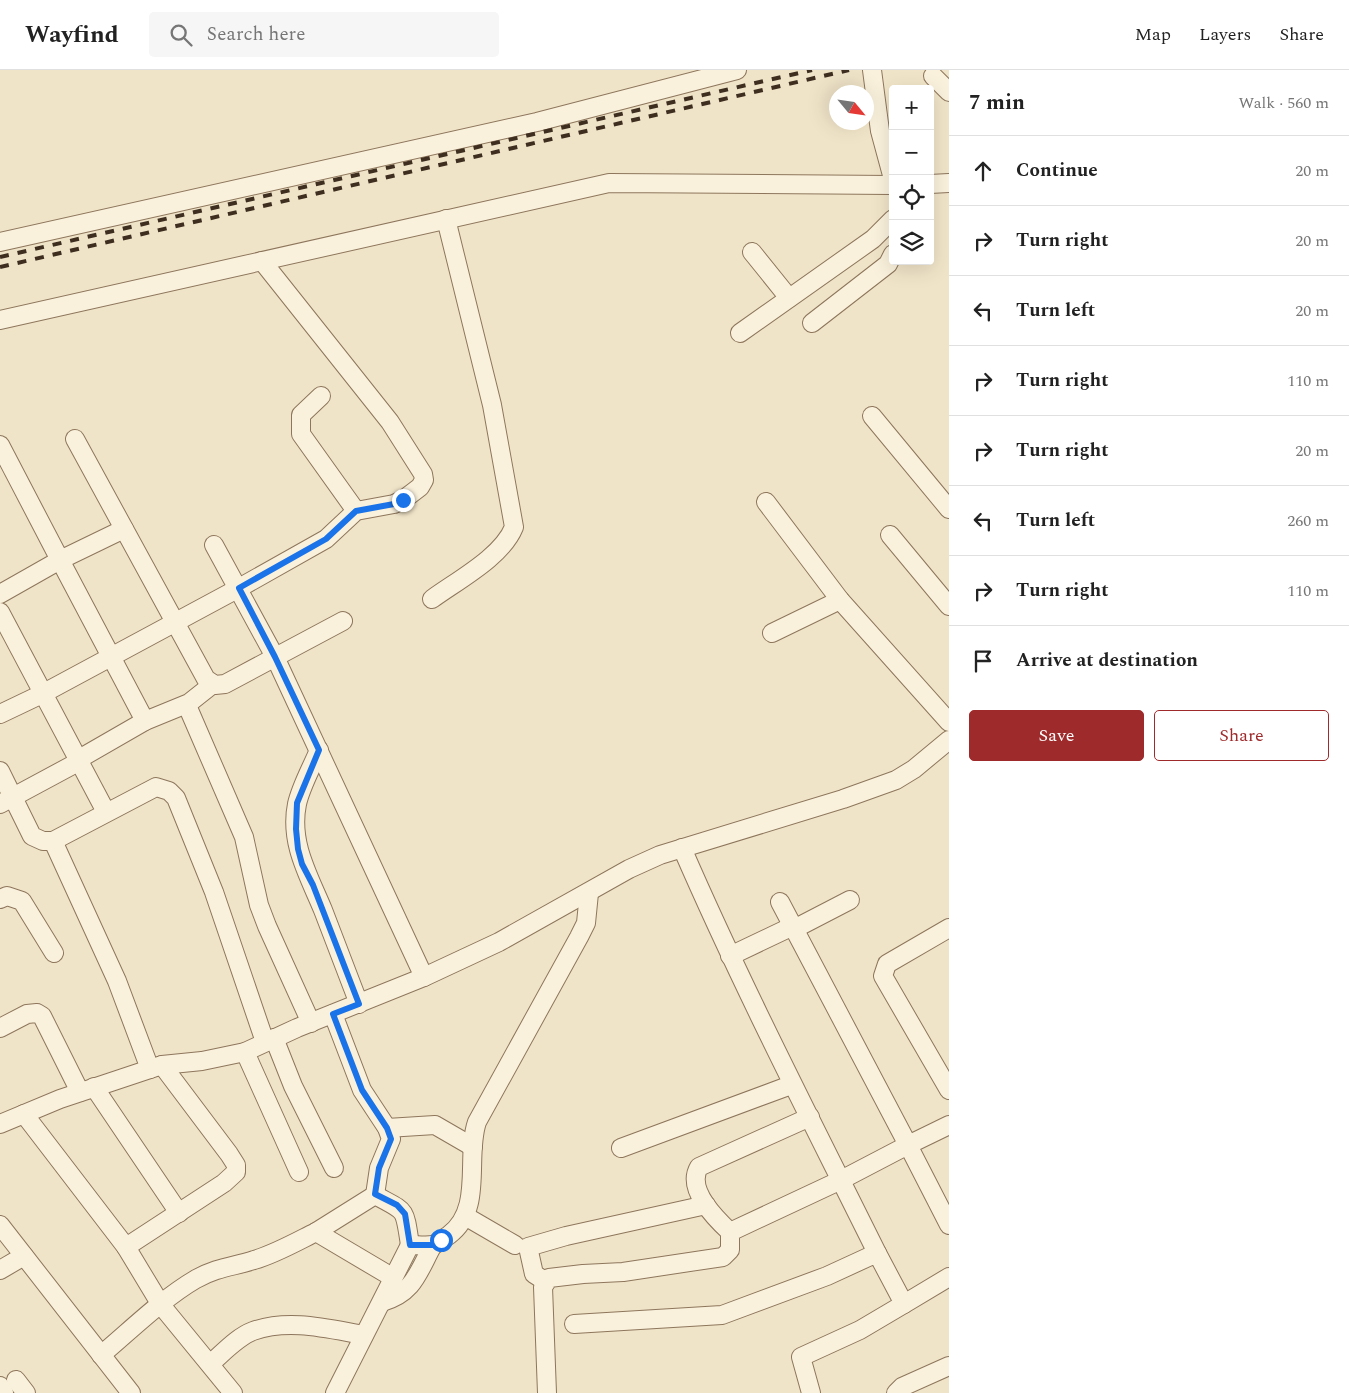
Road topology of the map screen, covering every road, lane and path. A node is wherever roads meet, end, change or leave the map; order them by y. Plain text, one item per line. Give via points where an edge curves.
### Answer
1 (737, 70) edge
2 (872, 70) edge
3 (933, 76) dead end
4 (949, 92) edge
5 (892, 175) edge
6 (949, 183) edge
7 (934, 184) edge
8 (889, 185) edge
9 (446, 220) junction
10 (889, 223) edge
11 (0, 242) edge
12 (752, 252) dead end
13 (262, 261) junction
14 (889, 262) edge
15 (789, 298) junction
16 (0, 320) edge
17 (812, 323) dead end
18 (740, 333) dead end
19 (321, 396) dead end
20 (872, 416) dead end
21 (75, 439) dead end
22 (0, 445) edge
23 (766, 502) dead end
24 (949, 509) edge
25 (356, 511) junction
26 (124, 529) junction
27 (890, 535) dead end
28 (214, 545) dead end
29 (60, 560) junction
30 (239, 588) junction
31 (0, 594) edge
32 (432, 599) dead end
33 (840, 600) junction
34 (949, 606) edge
35 (0, 612) edge
36 (343, 621) dead end
37 (174, 623) junction
38 (772, 633) dead end
39 (111, 657) junction
40 (275, 657) junction
41 (213, 684) junction
42 (42, 694) junction
43 (189, 710) dead end
44 (0, 714) edge
45 (145, 721) junction
46 (949, 722) edge
47 (949, 740) edge
48 (319, 750) junction
49 (79, 760) junction
50 (0, 772) edge
51 (7, 800) edge
52 (106, 812) junction
53 (53, 841) junction
54 (682, 848) junction
55 (589, 893) junction
56 (0, 898) edge
57 (850, 900) dead end
58 (780, 902) dead end
59 (794, 928) junction
60 (949, 928) edge
61 (54, 953) dead end
62 (730, 956) junction
63 (424, 978) junction
64 (359, 1004) junction
65 (333, 1014) junction
66 (312, 1023) junction
67 (0, 1028) edge
68 (270, 1040) junction
69 (246, 1052) junction
70 (156, 1067) junction
71 (791, 1085) junction
72 (87, 1090) junction
73 (949, 1090) edge
74 (24, 1114) junction
75 (810, 1117) junction
76 (0, 1124) edge
77 (949, 1125) edge
78 (387, 1128) junction
79 (908, 1145) junction
80 (473, 1147) junction
81 (621, 1148) dead end
82 (334, 1168) dead end
83 (299, 1172) dead end
84 (841, 1180) junction
85 (375, 1194) junction
86 (706, 1205) junction
87 (179, 1213) junction
88 (465, 1216) junction
89 (0, 1224) edge
90 (949, 1225) edge
91 (316, 1232) junction
92 (730, 1232) junction
93 (410, 1245) junction
94 (433, 1245) junction
95 (515, 1245) dead end
96 (126, 1247) junction
97 (877, 1253) junction
98 (24, 1256) junction
99 (0, 1270) edge
100 (392, 1277) junction
101 (949, 1278) edge
102 (545, 1281) junction
103 (382, 1302) junction
104 (904, 1304) junction
105 (161, 1305) junction
106 (574, 1324) dead end
107 (364, 1335) junction
108 (101, 1355) junction
109 (210, 1364) junction
110 (949, 1366) edge
111 (131, 1393) edge
112 (233, 1393) edge
113 (335, 1393) edge
114 (547, 1393) edge
115 (811, 1393) edge
116 (896, 1393) edge

1 - 11 street via 537,122
2 - 5 street via 880,131
3 - 4 street
6 - 7 street
8 - 9 street via 609,183
9 - 13 street
9 - 32 street via 492,405 514,527 509,539 498,550
10 - 15 street via 873,239
12 - 15 street
13 - 16 street
13 - 25 street via 390,422 423,474 420,487 403,500
14 - 17 street
15 - 18 street
19 - 25 street via 301,415 301,434
20 - 24 street
21 - 26 street
22 - 29 street
23 - 33 street
25 - 30 street via 326,539
26 - 29 street
26 - 37 street
27 - 34 street
28 - 30 street
29 - 31 street
29 - 39 street
30 - 37 street
30 - 40 street
33 - 38 street
33 - 46 street
35 - 42 street
36 - 40 street
37 - 39 street
37 - 41 street via 206,679
39 - 42 street
39 - 45 street
40 - 41 street via 225,684
40 - 48 street
41 - 45 street via 189,703
42 - 44 street
42 - 49 street
43 - 66 street via 244,837 267,926
45 - 49 street
47 - 54 street via 896,780 843,800
48 - 63 street
48 - 64 street via 297,803 298,849
49 - 51 street
49 - 52 street
50 - 51 street
51 - 53 street via 32,836
52 - 53 street
52 - 68 street via 156,787 169,791 176,798
53 - 70 street
54 - 55 street via 630,868
54 - 62 street
55 - 63 street
55 - 80 street via 586,923 477,1122
56 - 61 street via 7,896 22,901
57 - 59 street
58 - 59 street
59 - 62 street
59 - 79 street
60 - 73 street via 887,964 883,976
62 - 71 street
63 - 64 street
64 - 65 street
65 - 66 street
65 - 78 street via 362,1090
66 - 68 street
67 - 72 street via 27,1014 42,1016
68 - 69 street
68 - 82 street
69 - 70 street
69 - 83 street
70 - 72 street
70 - 87 street via 236,1165 236,1172 224,1183
71 - 75 street
71 - 81 street
72 - 74 street
72 - 87 street
74 - 76 street
74 - 96 street
75 - 84 street
75 - 86 street via 699,1167 695,1177
77 - 79 street
78 - 80 street via 435,1125
78 - 85 street via 391,1139 379,1168
79 - 84 street
79 - 90 street
80 - 88 street via 473,1169
84 - 92 street
84 - 97 street
85 - 91 street
85 - 93 street via 397,1205 405,1214
86 - 92 street
86 - 102 street via 528,1247 534,1274
87 - 96 street
88 - 94 street via 454,1231
88 - 95 street
89 - 98 street
91 - 100 street
91 - 105 street via 253,1261 221,1267 196,1279
92 - 102 street via 730,1250 723,1257 623,1272 548,1278
93 - 94 street
93 - 100 street
94 - 103 street via 410,1288 398,1298
96 - 105 street
97 - 104 street
97 - 106 street via 827,1276 722,1315
98 - 99 street
98 - 108 street
100 - 103 street
101 - 104 street
102 - 114 street
103 - 107 street
104 - 115 street via 860,1330 801,1357
105 - 108 street
105 - 109 street
107 - 109 street via 299,1324 254,1330
107 - 113 street
108 - 111 street
109 - 112 street
110 - 116 street via 902,1387

